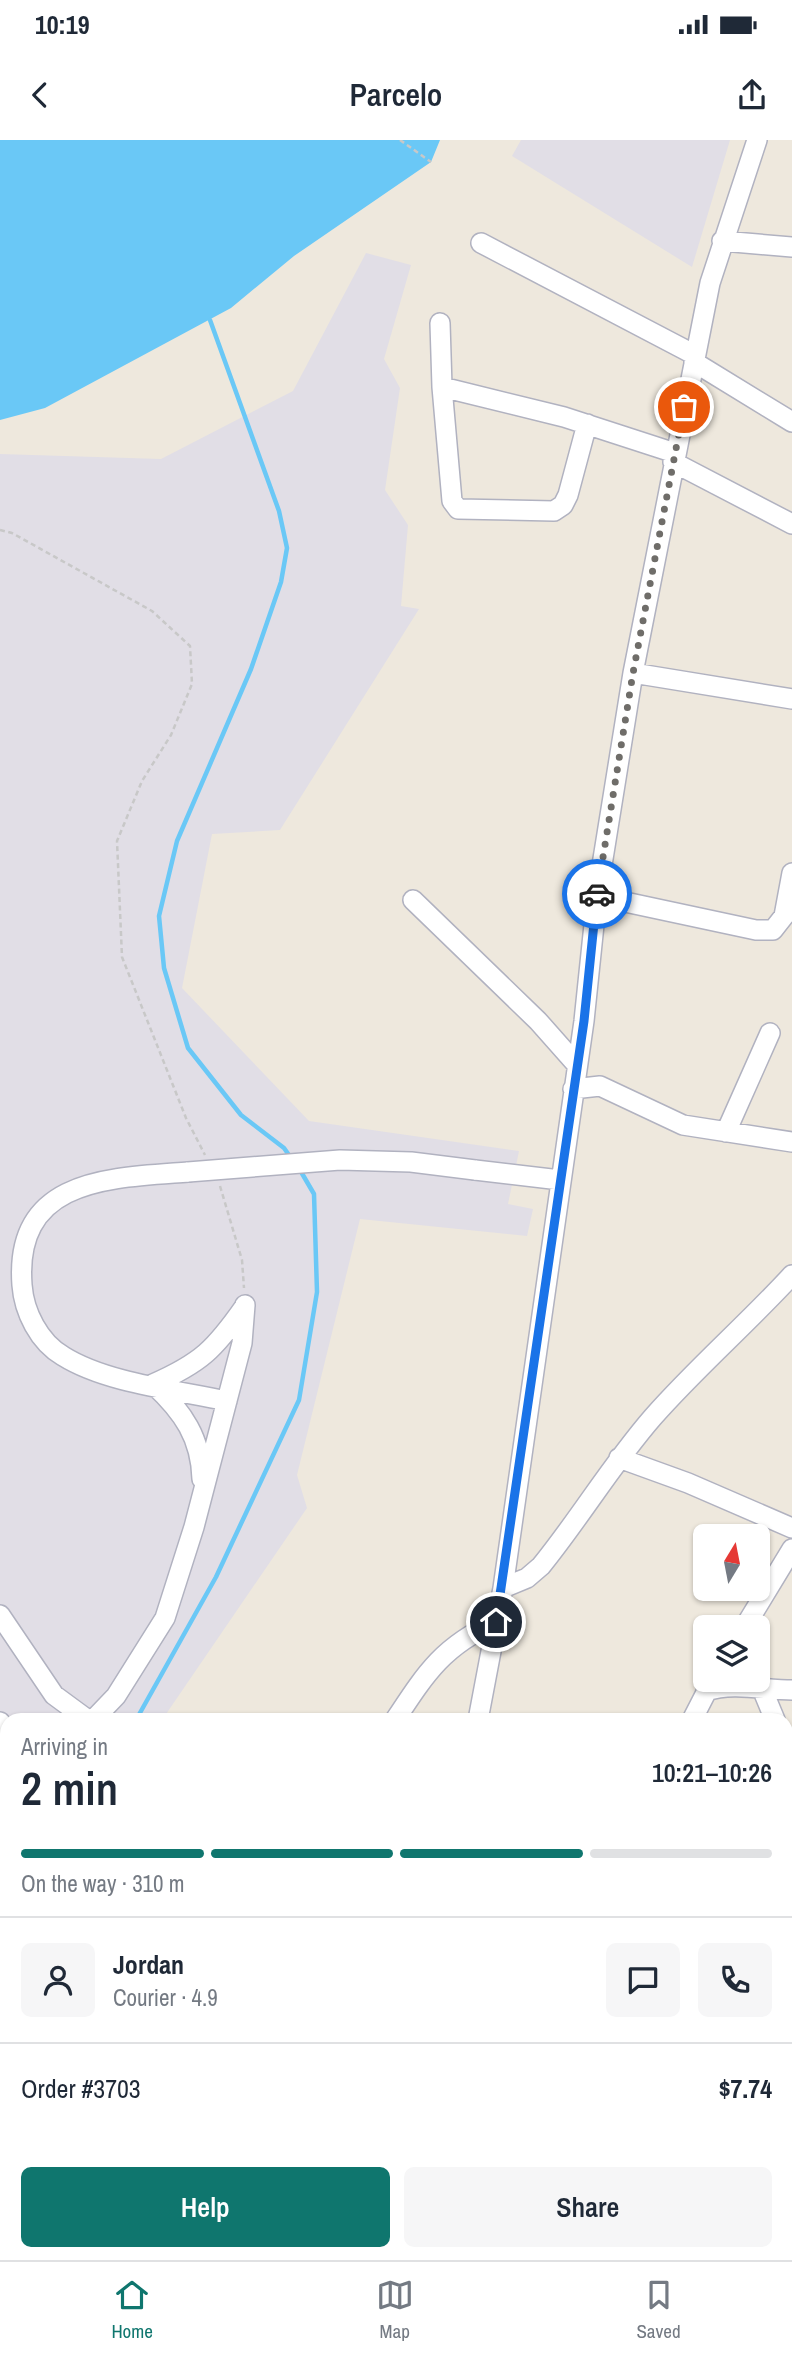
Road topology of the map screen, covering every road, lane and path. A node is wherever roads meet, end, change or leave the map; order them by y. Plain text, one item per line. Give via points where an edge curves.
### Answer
1 (400, 140) edge
2 (757, 140) edge
3 (431, 162) dead end
4 (722, 240) junction
5 (481, 243) dead end
6 (792, 247) edge
7 (440, 323) dead end
8 (694, 359) junction
9 (442, 387) junction
10 (792, 422) edge
11 (586, 424) junction
12 (674, 458) junction
13 (792, 524) edge
14 (0, 530) edge
15 (633, 673) junction
16 (792, 699) edge
17 (792, 873) edge
18 (597, 896) junction
19 (413, 900) dead end
20 (770, 1033) dead end
21 (577, 1065) junction
22 (573, 1089) junction
23 (726, 1132) junction
24 (792, 1142) edge
25 (208, 1161) dead end
26 (561, 1180) junction
27 (219, 1182) dead end
28 (792, 1275) edge
29 (245, 1305) junction
30 (153, 1384) junction
31 (227, 1401) junction
32 (619, 1458) junction
33 (202, 1495) junction
34 (792, 1528) edge
35 (792, 1549) edge
36 (503, 1588) junction
37 (0, 1615) edge
38 (752, 1615) edge
39 (496, 1622) junction
40 (770, 1690) edge
41 (792, 1690) edge
42 (706, 1692) edge
43 (764, 1692) edge
44 (81, 1713) edge
45 (98, 1713) edge
46 (400, 1713) edge
47 (479, 1713) edge
48 (696, 1713) edge
49 (772, 1713) edge

1 - 3 path
2 - 4 street
4 - 6 street
4 - 8 street
5 - 8 street
7 - 9 street
8 - 10 street
8 - 12 street
9 - 11 street
9 - 11 street via 452,501 464,512 554,511 563,505
11 - 12 street
12 - 13 street
12 - 15 street
14 - 25 path via 152,611 190,646 192,684 117,841 122,957 186,1118
15 - 16 street
15 - 18 street
17 - 18 street via 784,916 773,930
18 - 21 street
19 - 21 street
20 - 23 street
21 - 22 street
22 - 23 street via 600,1086 683,1125
22 - 26 street
23 - 24 street
26 - 30 street, bridge via 411,1162 340,1160 90,1182 48,1204 25,1236 22,1297 34,1326 61,1355 95,1371
26 - 36 street
27 - 29 path via 242,1260
28 - 32 street via 748,1324 692,1375
29 - 30 street via 201,1361
29 - 31 street via 242,1343
30 - 31 street
30 - 33 street via 181,1410 197,1441
31 - 33 street
32 - 34 street
32 - 36 street via 541,1566
33 - 45 street via 165,1618 116,1696
35 - 38 street
36 - 39 street
37 - 44 street via 54,1695
39 - 46 street via 464,1636 442,1656
39 - 47 street
40 - 41 street
42 - 48 street
43 - 49 street

